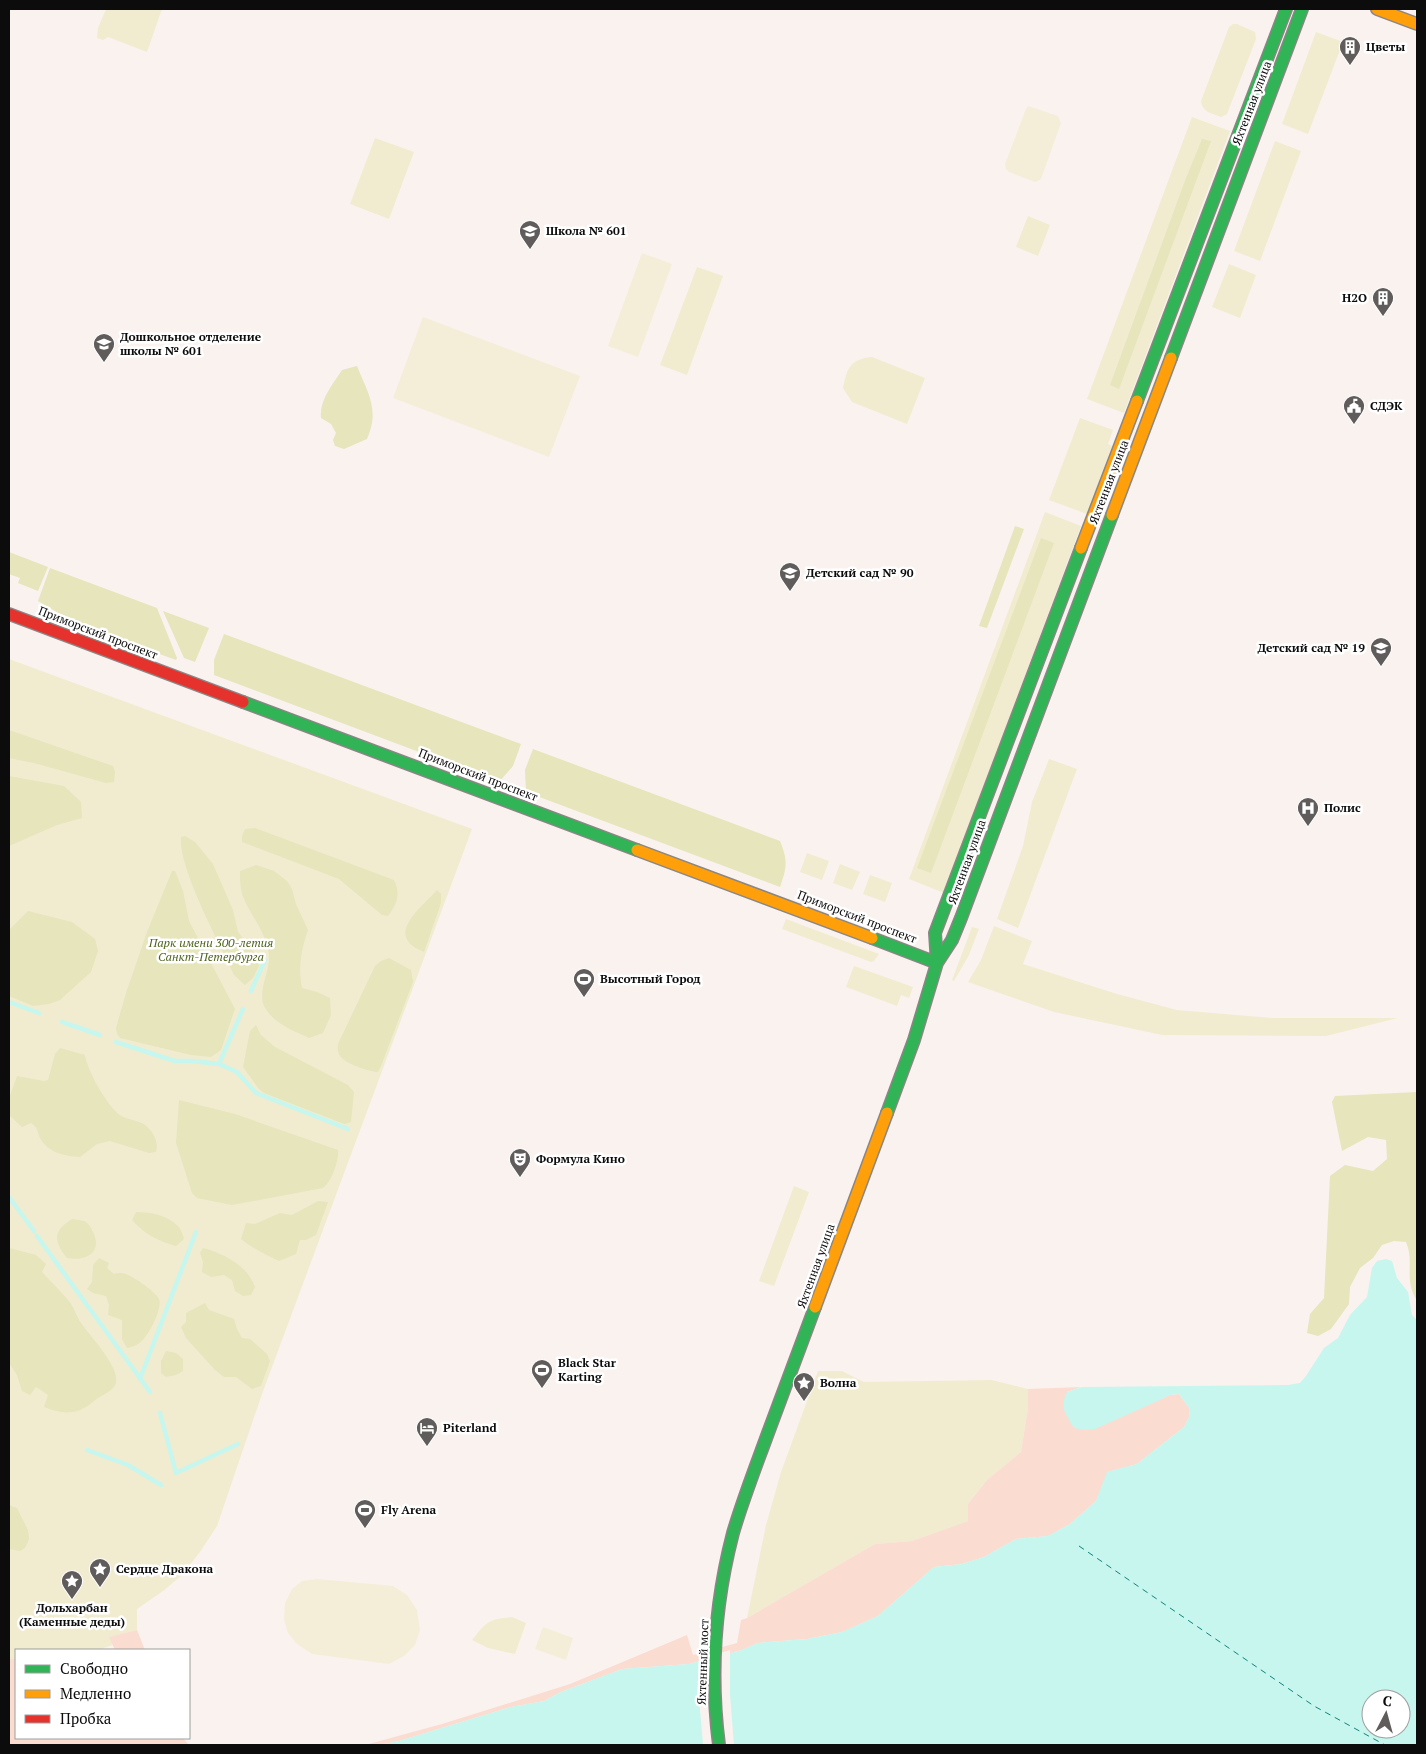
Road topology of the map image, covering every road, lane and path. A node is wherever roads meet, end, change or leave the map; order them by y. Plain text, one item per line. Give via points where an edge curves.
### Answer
1 (1286, 9) edge
2 (1302, 9) edge
3 (1376, 9) edge
4 (1417, 24) edge
5 (9, 614) edge
6 (937, 962) junction
7 (724, 1580) joint
8 (719, 1745) edge

1 - 6 street, Яхтенная улица via 949,894 935,934
2 - 6 street, Яхтенная улица via 958,925
3 - 4 street
5 - 6 street, Приморский проспект
6 - 7 street, Яхтенная улица via 914,1040 747,1489
7 - 8 street, Яхтенный мост via 715,1649 714,1692

